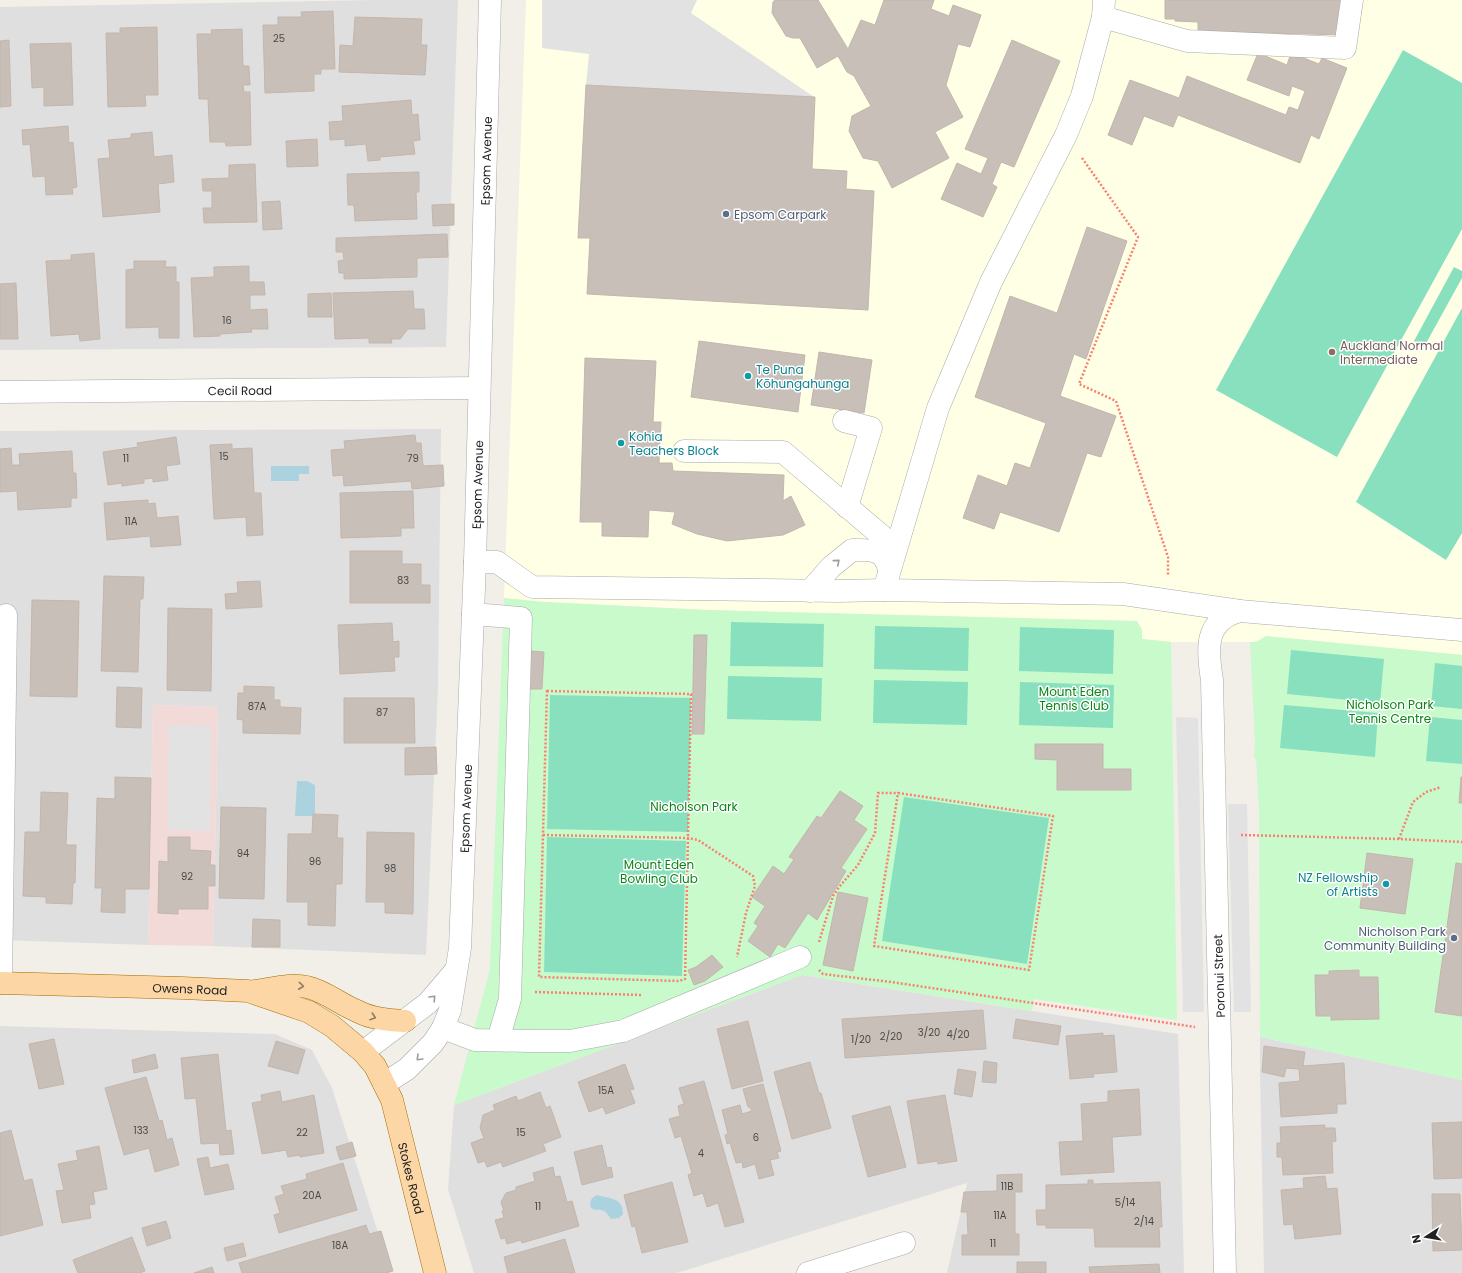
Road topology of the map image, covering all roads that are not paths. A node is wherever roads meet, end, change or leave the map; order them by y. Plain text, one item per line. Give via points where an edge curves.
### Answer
1 (490, 0) edge
2 (1352, 0) edge
3 (1104, 9) edge
4 (479, 388) junction
5 (0, 392) edge
6 (844, 421) dead end
7 (684, 451) dead end
8 (847, 507) junction
9 (896, 548) junction
10 (475, 562) junction
11 (886, 580) junction
12 (810, 591) junction
13 (1240, 611) junction
14 (473, 614) junction
15 (6, 615) dead end
16 (1462, 630) edge
17 (800, 957) road end
18 (456, 970) junction
19 (1, 983) edge
20 (248, 992) junction
21 (405, 1021) junction
22 (444, 1028) junction
23 (498, 1040) junction
24 (363, 1052) junction
25 (384, 1084) junction
26 (904, 1243) dead end
27 (435, 1273) edge
28 (808, 1273) edge
29 (1225, 1273) edge

1 - 4 street, Epsom Avenue
2 - 3 street via 1345,48 1187,41
3 - 9 street via 1082,96 1066,135 991,282 938,408
4 - 5 street, Cecil Road
4 - 10 street, Epsom Avenue
6 - 8 street via 871,428
7 - 8 street via 783,452
8 - 9 street
9 - 11 street
10 - 12 street via 497,562 532,588
10 - 14 street, Epsom Avenue
11 - 12 street
12 -> 11 street via 852,550 874,550 887,560
11 - 13 street via 1123,594
13 - 16 street
13 - 29 street, Poronui Street via 1230,614 1221,621 1209,640 1208,657 1212,680
14 - 18 street, Epsom Avenue via 462,926
14 - 23 street via 521,618 510,999
15 - 19 street
17 - 23 street via 623,1031 570,1041
21 -> 18 street, Epsom Avenue via 428,1003
18 - 22 street, Epsom Avenue via 450,1010
19 - 20 main road, Owens Road
20 -> 21 main road via 291,986 307,987 330,996 358,1012 380,1019
20 - 24 main road, Owens Road via 309,1012 332,1026
21 - 24 street, Epsom Avenue
22 - 23 street via 475,1040
22 -> 25 street, Epsom Avenue via 407,1070
24 - 25 main road, Stokes Road via 375,1066
25 - 27 main road, Stokes Road via 392,1100
26 - 28 street

